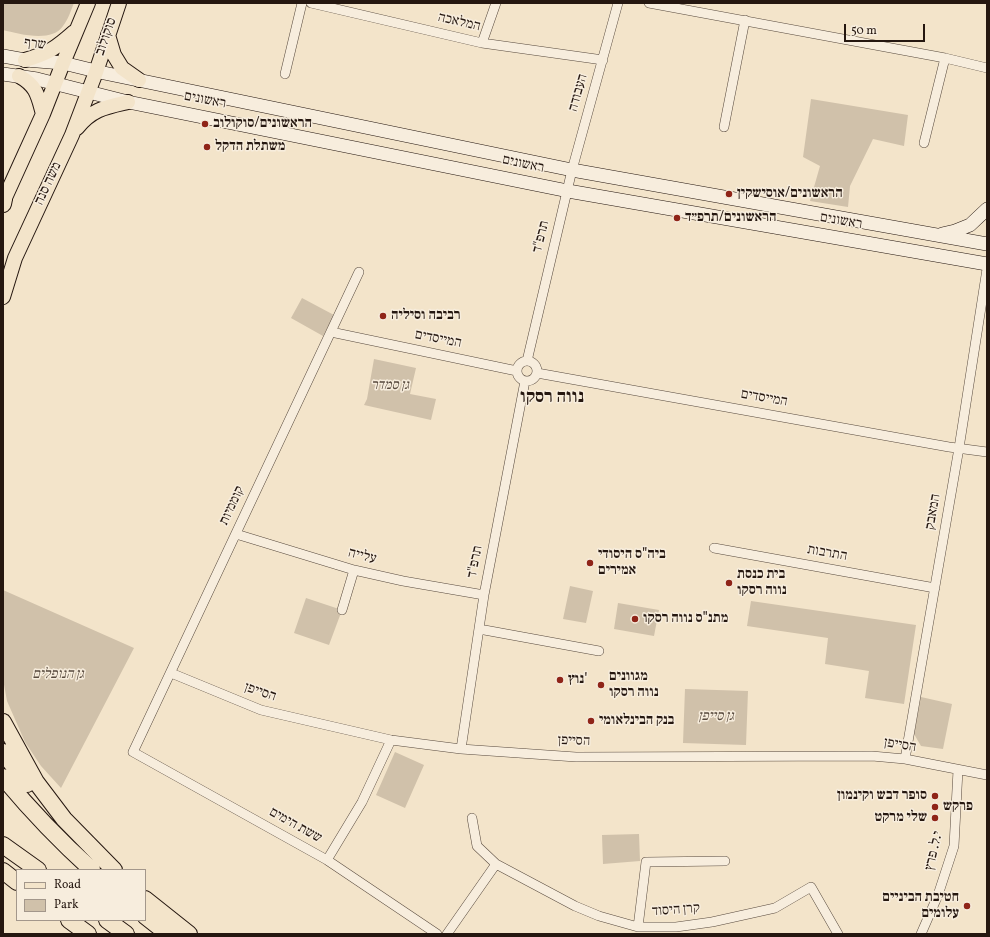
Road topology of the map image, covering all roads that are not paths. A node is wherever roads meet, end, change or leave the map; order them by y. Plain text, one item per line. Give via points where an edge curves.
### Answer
1 (88, 3) edge
2 (119, 3) edge
3 (302, 3) edge
4 (311, 3) edge
5 (496, 3) edge
6 (618, 3) edge
7 (649, 3) edge
8 (745, 20) junction
9 (78, 29) junction
10 (108, 35) junction
11 (482, 43) junction
12 (3, 56) edge
13 (945, 58) junction
14 (25, 60) junction
15 (603, 60) junction
16 (63, 64) junction
17 (987, 68) edge
18 (96, 72) junction
19 (3, 74) edge
20 (286, 74) dead end
21 (19, 76) junction
22 (139, 80) junction
23 (55, 84) junction
24 (88, 92) junction
25 (128, 102) junction
26 (43, 114) junction
27 (724, 127) dead end
28 (72, 135) junction
29 (924, 143) dead end
30 (572, 170) junction
31 (568, 190) junction
32 (3, 202) edge
33 (987, 209) edge
34 (937, 235) junction
35 (987, 246) edge
36 (987, 264) edge
37 (987, 269) edge
38 (359, 272) dead end
39 (3, 297) edge
40 (331, 332) junction
41 (527, 361) junction
42 (517, 371) junction
43 (536, 373) junction
44 (525, 381) junction
45 (959, 448) junction
46 (987, 452) edge
47 (236, 534) junction
48 (714, 548) dead end
49 (354, 570) junction
50 (935, 588) junction
51 (484, 595) junction
52 (342, 610) dead end
53 (479, 629) junction
54 (599, 651) dead end
55 (170, 673) junction
56 (3, 722) edge
57 (391, 740) junction
58 (461, 750) junction
59 (3, 752) edge
60 (134, 752) joint
61 (905, 759) junction
62 (958, 770) junction
63 (987, 775) edge
64 (3, 777) edge
65 (472, 818) dead end
66 (64, 819) junction
67 (3, 845) edge
68 (327, 860) junction
69 (725, 860) dead end
70 (496, 864) junction
71 (37, 869) edge
72 (91, 869) edge
73 (113, 869) edge
74 (3, 871) edge
75 (16, 881) edge
76 (146, 900) edge
77 (146, 917) edge
78 (70, 921) edge
79 (108, 921) edge
80 (638, 927) junction
81 (88, 934) edge
82 (126, 934) edge
83 (168, 934) edge
84 (189, 934) edge
85 (437, 934) edge
86 (448, 934) edge
87 (838, 934) edge
88 (921, 934) edge

1 - 9 main road, סוקולוב
2 - 10 main road, סוקולוב
3 - 20 street
4 - 11 street, המלאכה
5 - 11 street
6 - 15 street, העבודה
7 - 8 street
8 - 13 street
8 - 27 street
9 - 14 main road via 44,55
9 - 16 main road, סוקולוב
10 - 18 main road, סוקולוב
10 - 22 main road via 114,55 122,68
11 - 15 street, המלאכה
12 - 14 street, שרף
13 - 17 street
13 - 29 street
14 - 16 street, שרף
15 - 30 street, העבודה
16 - 18 street, ראשונים
16 - 23 main road
18 - 22 street, ראשונים
18 - 24 main road, משה סנה
19 - 21 street
21 - 23 street
21 - 26 main road via 29,82 37,92
22 - 30 street, ראשונים
23 - 24 street, ראשונים
23 - 26 main road
24 - 25 street, ראשונים
24 - 28 main road, משה סנה
25 - 28 main road via 96,111 85,118
25 - 31 street, ראשונים
26 - 32 main road
28 - 39 main road, משה סנה via 15,258
30 - 31 street, העבודה
30 - 34 street, ראשונים
31 - 36 street, ראשונים
31 - 41 street, תרפ"ד
33 - 34 street via 970,225
34 - 35 street, ראשונים
37 - 45 street, המאבק
38 - 40 street, קוממיות
40 - 42 street, המייסדים
40 - 47 street, קוממיות
41 - 42 street via 521,363
41 - 43 street via 534,364
42 - 44 street via 519,377
43 - 44 street via 532,380
43 - 45 street, המייסדים
44 - 51 street, תרפ"ד
45 - 46 street, המייסדים
45 - 50 street, המאבק
47 - 49 street, עלייה
47 - 55 street, קוממיות
48 - 50 street, התרבות
49 - 51 street, עלייה
49 - 52 street
50 - 61 street, המאבק
51 - 53 street, תרפ"ד
53 - 54 street
53 - 58 street, תרפ"ד
55 - 57 street, הסייפן via 260,710
55 - 60 street, קוממיות
56 - 66 highway via 36,782
57 - 58 street, הסייפן
57 - 68 street via 362,802
58 - 61 street, הסייפן via 576,757 856,756
59 - 66 highway via 32,791
60 - 68 street, ששת הימים
61 - 62 street, הסייפן
62 - 63 street, הסייפן
62 - 88 street, י.ל. פרץ via 954,846 938,895
64 - 72 highway via 32,812
65 - 70 street, קרן היסוד via 478,846
66 - 73 highway
67 - 71 highway
68 - 85 street, ששת הימים
69 - 80 street via 646,862
70 - 80 street, קרן היסוד via 575,906
70 - 86 street
74 - 75 highway
76 - 84 highway
77 - 83 highway
78 - 81 highway
79 - 82 highway
80 - 87 street, קרן היסוד via 676,927 775,908 811,887

